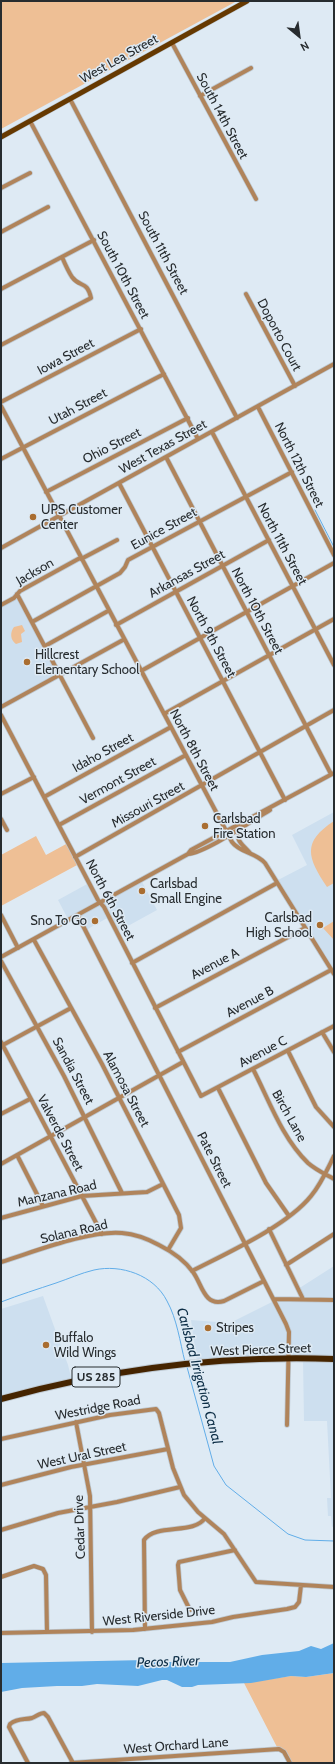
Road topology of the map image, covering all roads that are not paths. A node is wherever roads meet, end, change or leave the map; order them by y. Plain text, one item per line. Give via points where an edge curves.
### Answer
1 (247, 1) edge
2 (172, 43) junction
3 (251, 68) dead end
4 (200, 96) junction
5 (70, 99) junction
6 (30, 121) junction
7 (1, 137) edge
8 (30, 173) dead end
9 (1, 188) edge
10 (256, 199) dead end
11 (48, 207) dead end
12 (1, 232) edge
13 (94, 240) junction
14 (62, 257) junction
15 (1, 288) edge
16 (246, 294) dead end
17 (141, 329) junction
18 (1, 345) edge
19 (334, 364) edge
20 (164, 374) junction
21 (295, 386) junction
22 (1, 402) edge
23 (1, 406) edge
24 (258, 406) junction
25 (188, 418) junction
26 (237, 418) junction
27 (212, 432) junction
28 (198, 439) junction
29 (22, 447) junction
30 (166, 457) junction
31 (1, 459) edge
32 (292, 472) junction
33 (119, 483) junction
34 (46, 492) junction
35 (245, 496) junction
36 (59, 516) junction
37 (199, 521) junction
38 (117, 540) dead end
39 (269, 540) junction
40 (152, 547) junction
41 (1, 548) edge
42 (334, 555) edge
43 (81, 559) junction
44 (334, 563) edge
45 (222, 566) junction
46 (95, 586) junction
47 (293, 586) junction
48 (176, 591) junction
49 (17, 594) junction
50 (1, 605) edge
51 (108, 611) junction
52 (246, 611) junction
53 (334, 619) edge
54 (32, 622) junction
55 (116, 625) junction
56 (316, 630) junction
57 (200, 638) junction
58 (123, 640) junction
59 (45, 646) junction
60 (269, 655) junction
61 (334, 665) edge
62 (141, 670) junction
63 (60, 675) junction
64 (223, 681) junction
65 (1, 707) edge
66 (334, 710) edge
67 (164, 714) junction
68 (1, 715) edge
69 (6, 724) junction
70 (1, 726) edge
71 (306, 726) junction
72 (171, 727) junction
73 (93, 738) dead end
74 (260, 752) junction
75 (186, 755) junction
76 (333, 773) edge
77 (34, 777) junction
78 (202, 785) junction
79 (1, 794) edge
80 (44, 797) junction
81 (285, 800) junction
82 (1, 819) edge
83 (59, 825) junction
84 (243, 826) junction
85 (7, 830) dead end
86 (227, 833) junction
87 (250, 853) junction
88 (75, 857) junction
89 (277, 883) junction
90 (101, 903) junction
91 (1, 915) edge
92 (78, 916) junction
93 (305, 928) junction
94 (34, 940) junction
95 (18, 948) junction
96 (1, 957) edge
97 (1, 961) edge
98 (132, 963) junction
99 (333, 972) edge
100 (71, 1008) junction
101 (156, 1008) junction
102 (37, 1026) junction
103 (334, 1026) edge
104 (322, 1032) junction
105 (2, 1044) edge
106 (288, 1051) junction
107 (178, 1052) junction
108 (334, 1052) edge
109 (183, 1062) junction
110 (253, 1069) junction
111 (160, 1076) junction
112 (218, 1088) junction
113 (201, 1096) joint
114 (30, 1098) junction
115 (119, 1098) junction
116 (1, 1114) edge
117 (85, 1117) junction
118 (334, 1127) edge
119 (51, 1136) junction
120 (17, 1155) junction
121 (334, 1156) edge
122 (1, 1164) edge
123 (325, 1175) junction
124 (334, 1179) edge
125 (163, 1184) junction
126 (122, 1193) junction
127 (82, 1196) junction
128 (43, 1206) junction
129 (288, 1216) junction
130 (1, 1218) edge
131 (269, 1229) junction
132 (102, 1234) junction
133 (334, 1234) edge
134 (245, 1243) junction
135 (168, 1250) junction
136 (1, 1262) edge
137 (286, 1265) junction
138 (192, 1271) junction
139 (264, 1282) junction
140 (274, 1299) junction
141 (303, 1299) junction
142 (334, 1300) edge
143 (287, 1359) junction
144 (334, 1359) edge
145 (1, 1399) edge
146 (76, 1422) junction
147 (287, 1425) dead end
148 (1, 1439) edge
149 (168, 1449) junction
150 (85, 1464) junction
151 (1, 1485) edge
152 (180, 1487) junction
153 (91, 1507) junction
154 (205, 1518) junction
155 (1, 1530) edge
156 (235, 1550) junction
157 (1, 1577) edge
158 (301, 1585) junction
159 (334, 1587) edge
160 (190, 1610) dead end
161 (145, 1629) junction
162 (47, 1632) junction
163 (92, 1632) junction
164 (1, 1633) edge
165 (109, 1762) edge
166 (28, 1763) edge
167 (72, 1763) edge
168 (290, 1763) edge

1 - 2 main road, West Lea Street
2 - 4 street, South 14th Street
2 - 5 main road, West Lea Street
3 - 4 street
4 - 10 street, South 14th Street
5 - 6 main road, West Lea Street
5 - 26 street, South 11th Street
6 - 7 main road, West Lea Street
6 - 13 street, South 10th Street
8 - 9 street
11 - 12 street
13 - 14 street
13 - 17 street, South 10th Street
14 - 15 street
14 - 18 street via 73,279 89,289 91,298
16 - 21 street, Doporto Court
17 - 20 street, South 10th Street
17 - 22 street, Iowa Street
19 - 21 street, West Texas Street
20 - 25 street, South 10th Street
20 - 29 street, Utah Street
21 - 24 street, West Texas Street
23 - 29 street, North 8th Street
24 - 26 street, West Texas Street
24 - 32 street, North 12th Street
25 - 28 street, South 10th Street
25 - 34 street, Ohio Street
26 - 27 street, West Texas Street
27 - 28 street, West Texas Street
27 - 35 street, North 11th Street
28 - 30 street, West Texas Street
29 - 31 street, Utah Street
29 - 34 street, North 8th Street
30 - 33 street, West Texas Street
30 - 37 street, North 10th Street
32 - 35 street, Eunice Street
32 - 42 street, North 12th Street
33 - 36 street, West Texas Street
33 - 40 street, North 9th Street
34 - 36 street, North 8th Street
35 - 37 street, Eunice Street
35 - 39 street, North 11th Street
36 - 41 street, West Texas Street
36 - 43 street, North 8th Street
37 - 40 street, Eunice Street
37 - 45 street, North 10th Street
38 - 43 street, Jackson
39 - 45 street, Arkansas Street
39 - 47 street, North 11th Street
40 - 46 street, Eunice Street via 128,560 122,571
40 - 48 street, North 9th Street
43 - 46 street, North 8th Street
43 - 49 street, Jackson
44 - 47 street
45 - 48 street, Arkansas Street
45 - 52 street, North 10th Street
46 - 51 street, North 8th Street
46 - 54 street, Eunice Street
47 - 52 street
47 - 56 street, North 11th Street
48 - 55 street, Arkansas Street
48 - 57 street, North 9th Street
49 - 50 street, Jackson
49 - 54 street
51 - 55 street, North 8th Street
51 - 59 street
52 - 57 street
52 - 60 street, North 10th Street
53 - 56 street
54 - 59 street
55 - 58 street, North 8th Street
56 - 60 street
56 - 61 street, North 11th Street
57 - 62 street
57 - 64 street, North 9th Street
58 - 62 street, North 8th Street
58 - 63 street
59 - 63 street
60 - 64 street
60 - 71 street, North 10th Street
62 - 67 street, North 8th Street
63 - 65 street
63 - 73 street
64 - 67 street
64 - 74 street, North 9th Street
66 - 71 street, Missouri Street
67 - 72 street, North 8th Street
68 - 69 street, North 6th Street
69 - 70 street
69 - 77 street, North 6th Street
71 - 74 street, Missouri Street
71 - 76 street, North 10th Street
72 - 75 street, North 8th Street
72 - 80 street, Idaho Street
74 - 78 street, Missouri Street
74 - 81 street, North 9th Street
75 - 78 street, North 8th Street
75 - 83 street, Vermont Street
76 - 81 street
77 - 79 street
77 - 80 street, North 6th Street
78 - 86 street, North 8th Street
78 - 88 street, Missouri Street
80 - 83 street, North 6th Street
81 - 84 street
81 - 86 street
82 - 85 street
83 - 88 street, North 6th Street
84 - 86 street
84 - 87 street via 238,837
86 - 87 street, North 8th Street via 235,846
86 - 90 street
87 - 89 street, North 8th Street via 265,863
88 - 90 street, North 6th Street
89 - 93 street, North 8th Street
89 - 98 street
90 - 92 street
90 - 98 street, North 6th Street
91 - 95 street
92 - 94 street
92 - 111 street, Pate Street
93 - 99 street, North 8th Street
93 - 101 street, Avenue A
94 - 95 street
94 - 100 street, Alamosa Street
95 - 96 street
97 - 102 street, Sandia Street
98 - 101 street, North 6th Street
99 - 107 street, Avenue B
100 - 102 street
100 - 115 street, Alamosa Street
101 - 107 street, North 6th Street
102 - 105 street
102 - 117 street, Sandia Street
103 - 104 street, Avenue C
104 - 106 street, Avenue C
104 - 108 street
105 - 114 street, Valverde Street
106 - 110 street, Avenue C
106 - 118 street via 316,1107
107 - 109 street, North 6th Street
109 - 111 street
109 - 113 street, North 6th Street
110 - 112 street, Avenue C
110 - 123 street, Birch Lane via 296,1150
111 - 115 street
111 - 134 street, Pate Street
112 - 113 street, Avenue C
112 - 129 street via 266,1183
114 - 116 street
114 - 119 street, Valverde Street
115 - 117 street
115 - 125 street, Alamosa Street
117 - 119 street
117 - 126 street, Sandia Street
119 - 120 street
119 - 127 street, Valverde Street
120 - 122 street
120 - 128 street
121 - 123 street
123 - 124 street, Birch Lane
123 - 129 street via 311,1197
125 - 126 street, Manzana Road via 147,1192
125 - 135 street, Alamosa Street via 181,1222 178,1234
126 - 127 street, Manzana Road
127 - 128 street, Manzana Road
127 - 132 street, Valverde Street
128 - 130 street, Manzana Road
129 - 131 street
131 - 134 street
131 - 137 street
132 - 135 street, Solana Road via 131,1234
132 - 136 street, Solana Road via 64,1242
133 - 137 street
134 - 138 street
134 - 139 street, Pate Street
135 - 138 street, Solana Road
137 - 141 street
138 - 139 street, Solana Road via 208,1300 216,1303
139 - 140 street, Pate Street
140 - 141 street
140 - 143 street, Pate Street via 288,1332
141 - 142 street
143 - 144 highway, West Pierce Street / US 285
143 - 145 highway, West Pierce Street / US 285 via 191,1364 137,1370 79,1380
143 - 147 street, Pate Street
146 - 148 street, Westridge Road
146 - 149 street, Westridge Road via 156,1409
146 - 150 street, Cedar Drive
149 - 150 street, West Ural Street
149 - 152 street, Westridge Road
150 - 151 street, West Ural Street
150 - 153 street, Cedar Drive
152 - 153 street
152 - 154 street, Westridge Road via 191,1505
153 - 155 street via 58,1513
153 - 163 street, Cedar Drive
154 - 156 street, Westridge Road via 221,1530
154 - 161 street via 199,1524 152,1534 146,1538
156 - 158 street, Westridge Road via 256,1582
156 - 160 street via 179,1562 180,1590
157 - 162 street via 34,1566 44,1570
158 - 159 street, Westridge Road
158 - 161 street, West Riverside Drive via 299,1602 292,1608 233,1616 212,1622
161 - 163 street, West Riverside Drive
162 - 163 street, West Riverside Drive
162 - 164 street, West Riverside Drive
165 - 167 street, West Orchard Lane
165 - 168 street, West Orchard Lane via 278,1749 282,1750
166 - 167 street via 9,1727 20,1719 42,1713 46,1714

